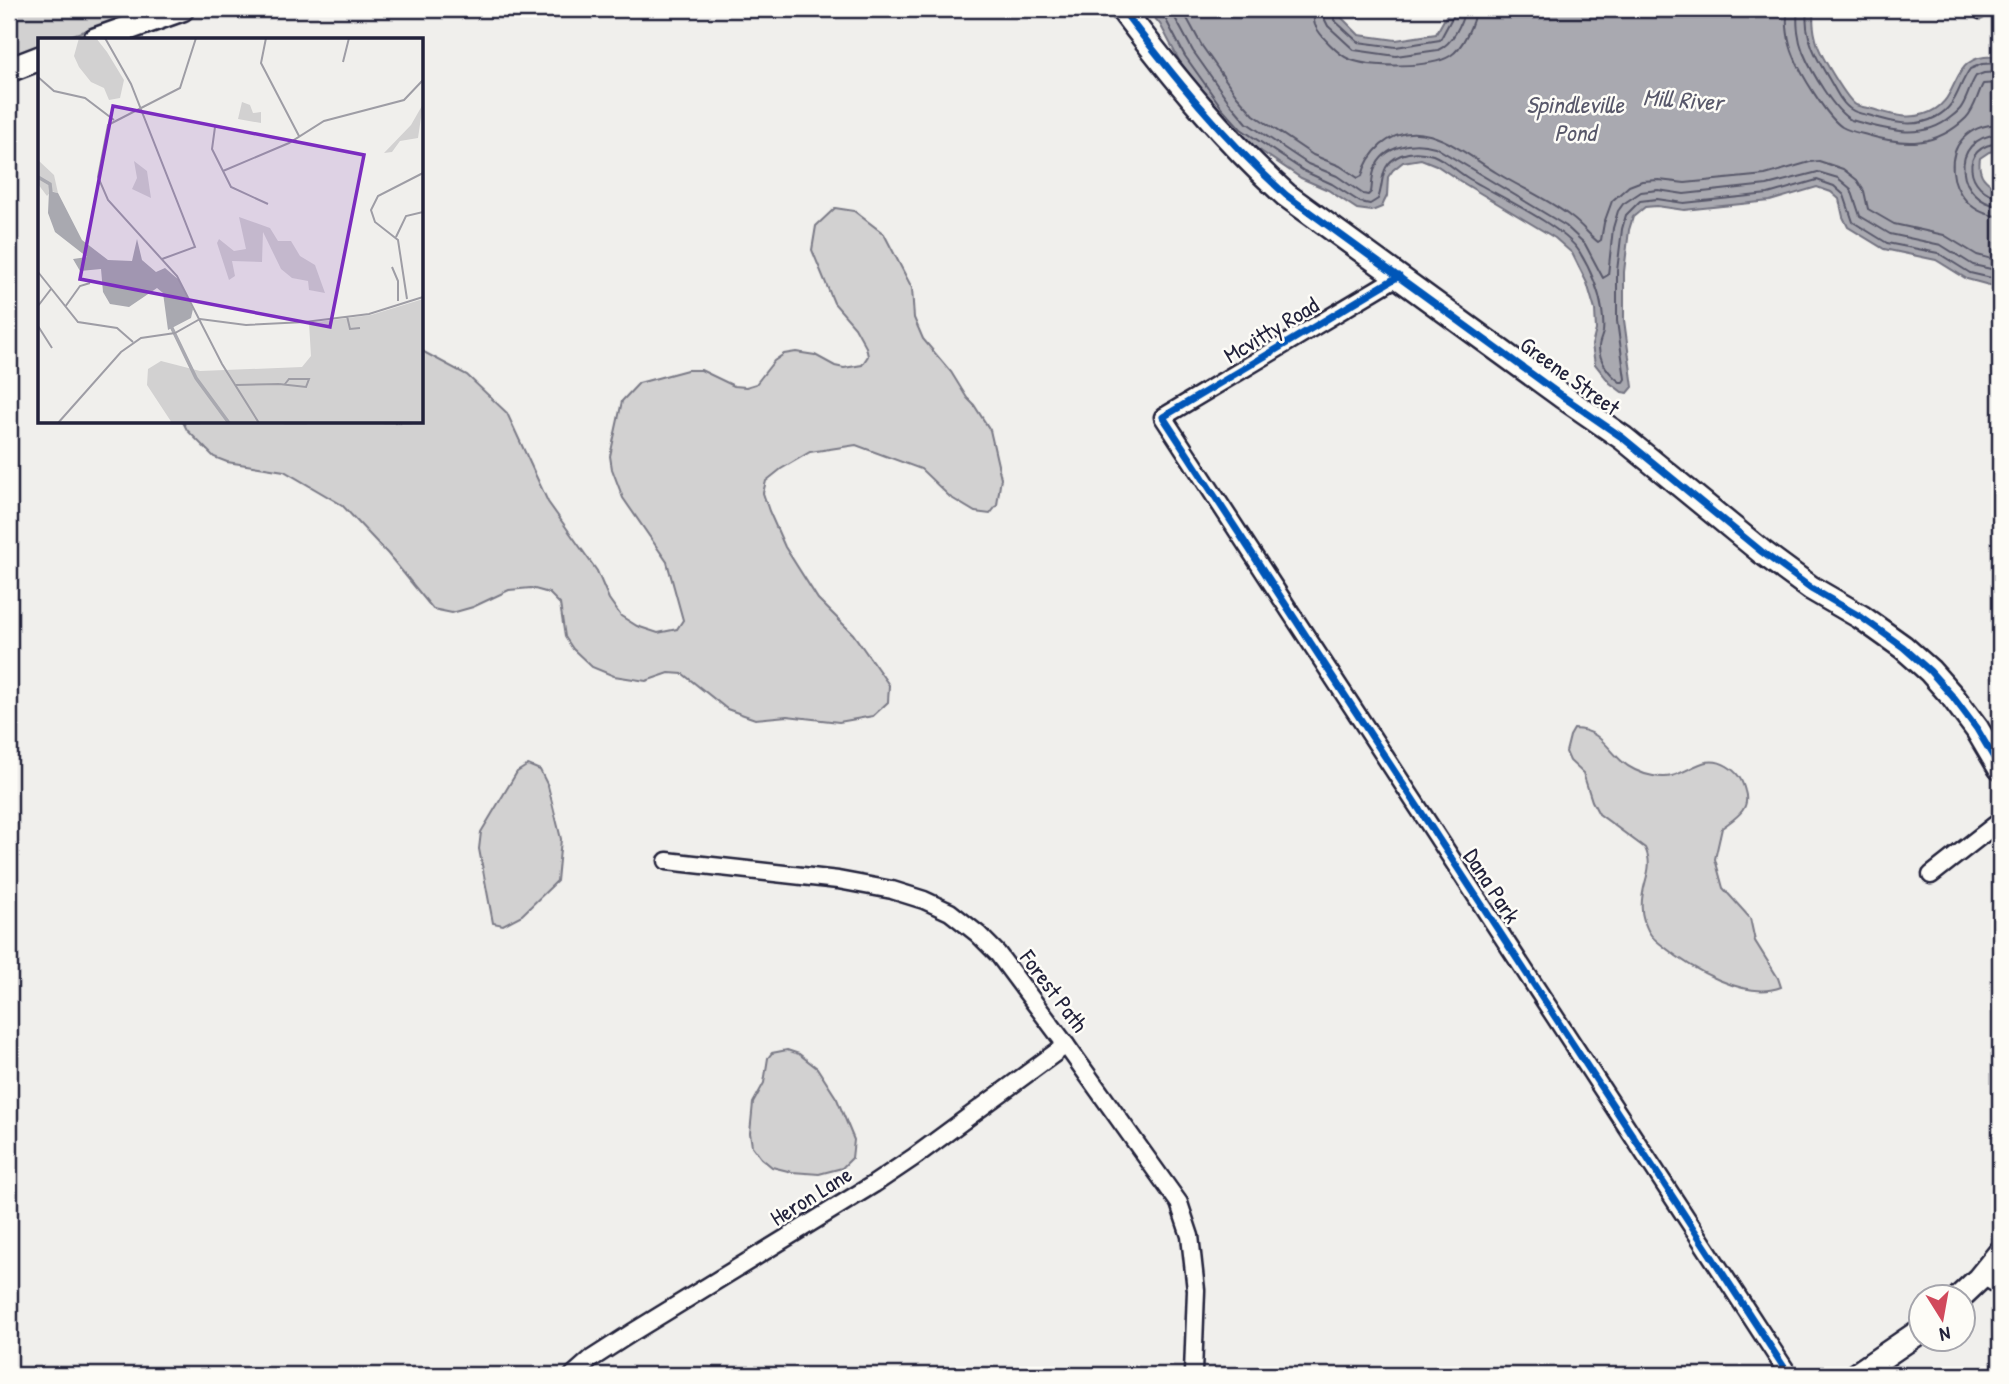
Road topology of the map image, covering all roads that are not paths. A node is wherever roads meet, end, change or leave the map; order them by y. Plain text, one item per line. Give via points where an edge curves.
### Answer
1 (182, 9) edge
2 (1122, 9) edge
3 (101, 38) edge
4 (38, 59) edge
5 (9, 70) edge
6 (1399, 276) junction
7 (1163, 417) joint
8 (2000, 768) edge
9 (2000, 821) edge
10 (667, 861) dead end
11 (1931, 875) dead end
12 (1066, 1045) junction
13 (2000, 1253) edge
14 (1979, 1279) junction
15 (1976, 1282) edge
16 (2000, 1291) edge
17 (1908, 1340) edge
18 (1193, 1373) dead end
19 (573, 1375) edge
20 (1789, 1375) edge
21 (1856, 1375) edge

1 - 3 street
2 - 6 street, Greene Street via 1194,100 1258,169 1286,195
4 - 5 street
6 - 7 street, Mcvitty Road
6 - 8 street, Greene Street via 1623,438 1811,589 1903,647 1953,697
7 - 20 street, Dana Park
9 - 11 street
10 - 12 street, Forest Path via 838,880 924,900 950,912 998,954
12 - 18 street, Forest Path via 1167,1185 1185,1218 1196,1290
12 - 19 street, Heron Lane via 874,1184 591,1359
13 - 14 street
14 - 15 street
14 - 16 lane
17 - 21 street

